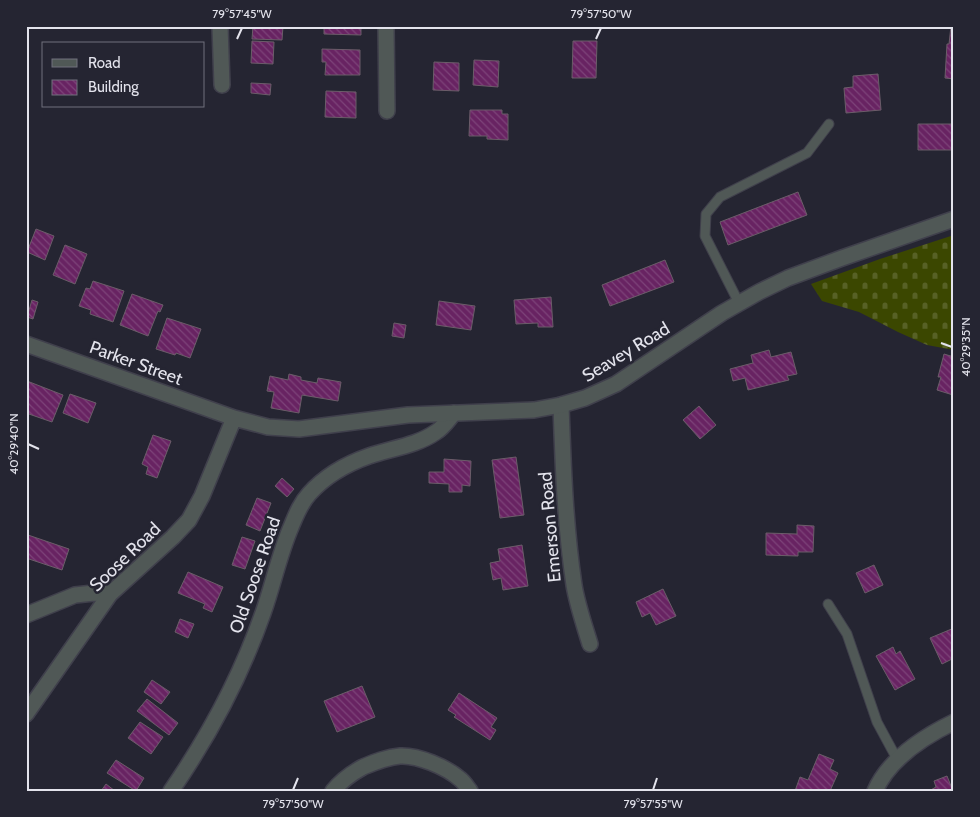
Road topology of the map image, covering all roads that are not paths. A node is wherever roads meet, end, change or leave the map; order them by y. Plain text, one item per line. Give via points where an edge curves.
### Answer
1 (220, 26) edge
2 (386, 26) edge
3 (222, 85) dead end
4 (387, 111) dead end
5 (829, 124) dead end
6 (954, 219) edge
7 (739, 304) junction
8 (26, 344) edge
9 (561, 405) junction
10 (454, 413) junction
11 (234, 418) junction
12 (110, 594) junction
13 (828, 604) dead end
14 (26, 615) edge
15 (590, 644) dead end
16 (26, 714) edge
17 (954, 722) edge
18 (897, 759) junction
19 (171, 791) edge
20 (333, 791) edge
21 (470, 791) edge
22 (874, 791) edge

1 - 3 street
2 - 4 street
5 - 7 lane via 807,153 720,197 706,214 705,236
6 - 7 street, Seavey Road via 788,278
7 - 9 street, Seavey Road via 616,384
8 - 11 street, Parker Street
9 - 10 street, Seavey Road via 534,410
9 - 15 street, Emerson Road via 574,586
10 - 11 street, Seavey Road via 408,415 298,429 268,427
10 - 19 street, Old Soose Road via 438,432 416,443 348,465 324,479 308,495 283,544 263,613 244,662 190,764
11 - 12 street, Soose Road via 189,520
12 - 14 street via 75,595
12 - 16 street, Soose Road
13 - 18 lane via 846,634 877,722
17 - 18 street
18 - 22 street
20 - 21 street via 364,767 401,756 415,757 446,770

